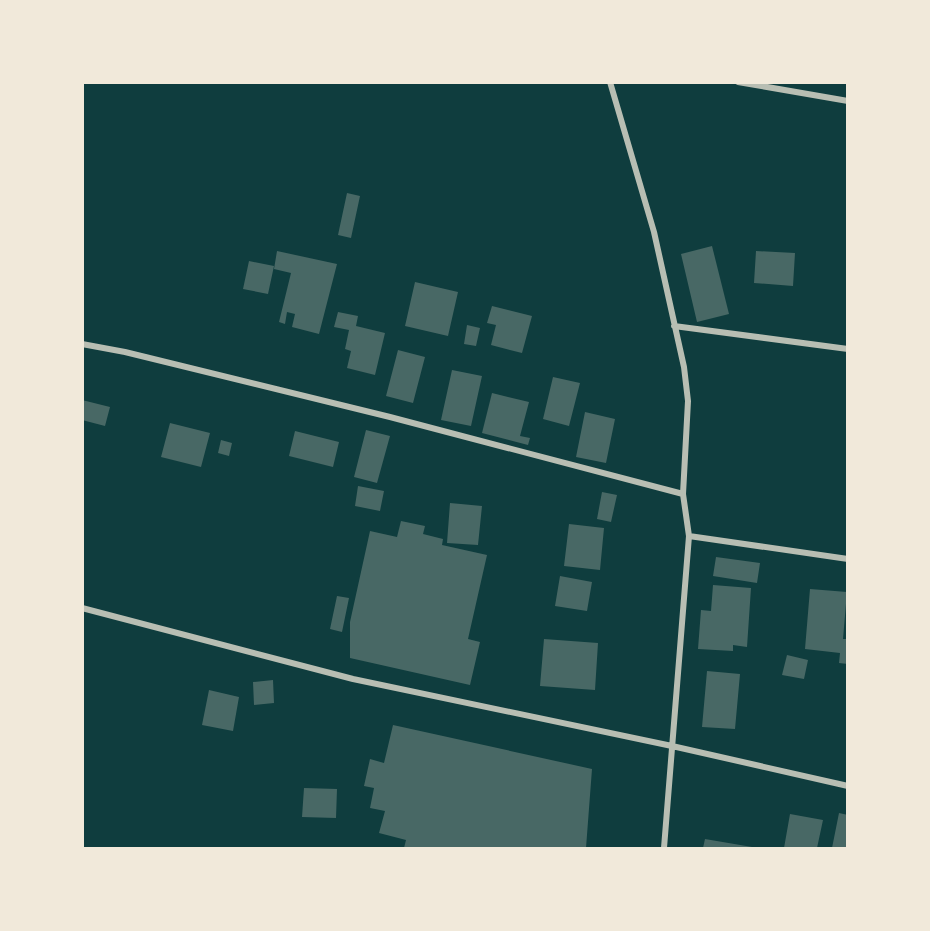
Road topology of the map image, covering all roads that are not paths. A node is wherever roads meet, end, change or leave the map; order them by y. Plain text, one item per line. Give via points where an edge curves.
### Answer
1 (610, 82) edge
2 (738, 82) edge
3 (848, 101) edge
4 (675, 326) junction
5 (82, 344) edge
6 (848, 349) edge
7 (683, 494) junction
8 (689, 536) junction
9 (848, 559) edge
10 (82, 608) edge
11 (672, 746) junction
12 (848, 786) edge
13 (664, 849) edge

1 - 4 street via 654,232
2 - 3 street
4 - 6 street
4 - 7 street via 688,400
5 - 7 street via 390,417
7 - 8 street
8 - 9 street
8 - 11 street
10 - 11 street via 353,679
11 - 12 street
11 - 13 street

